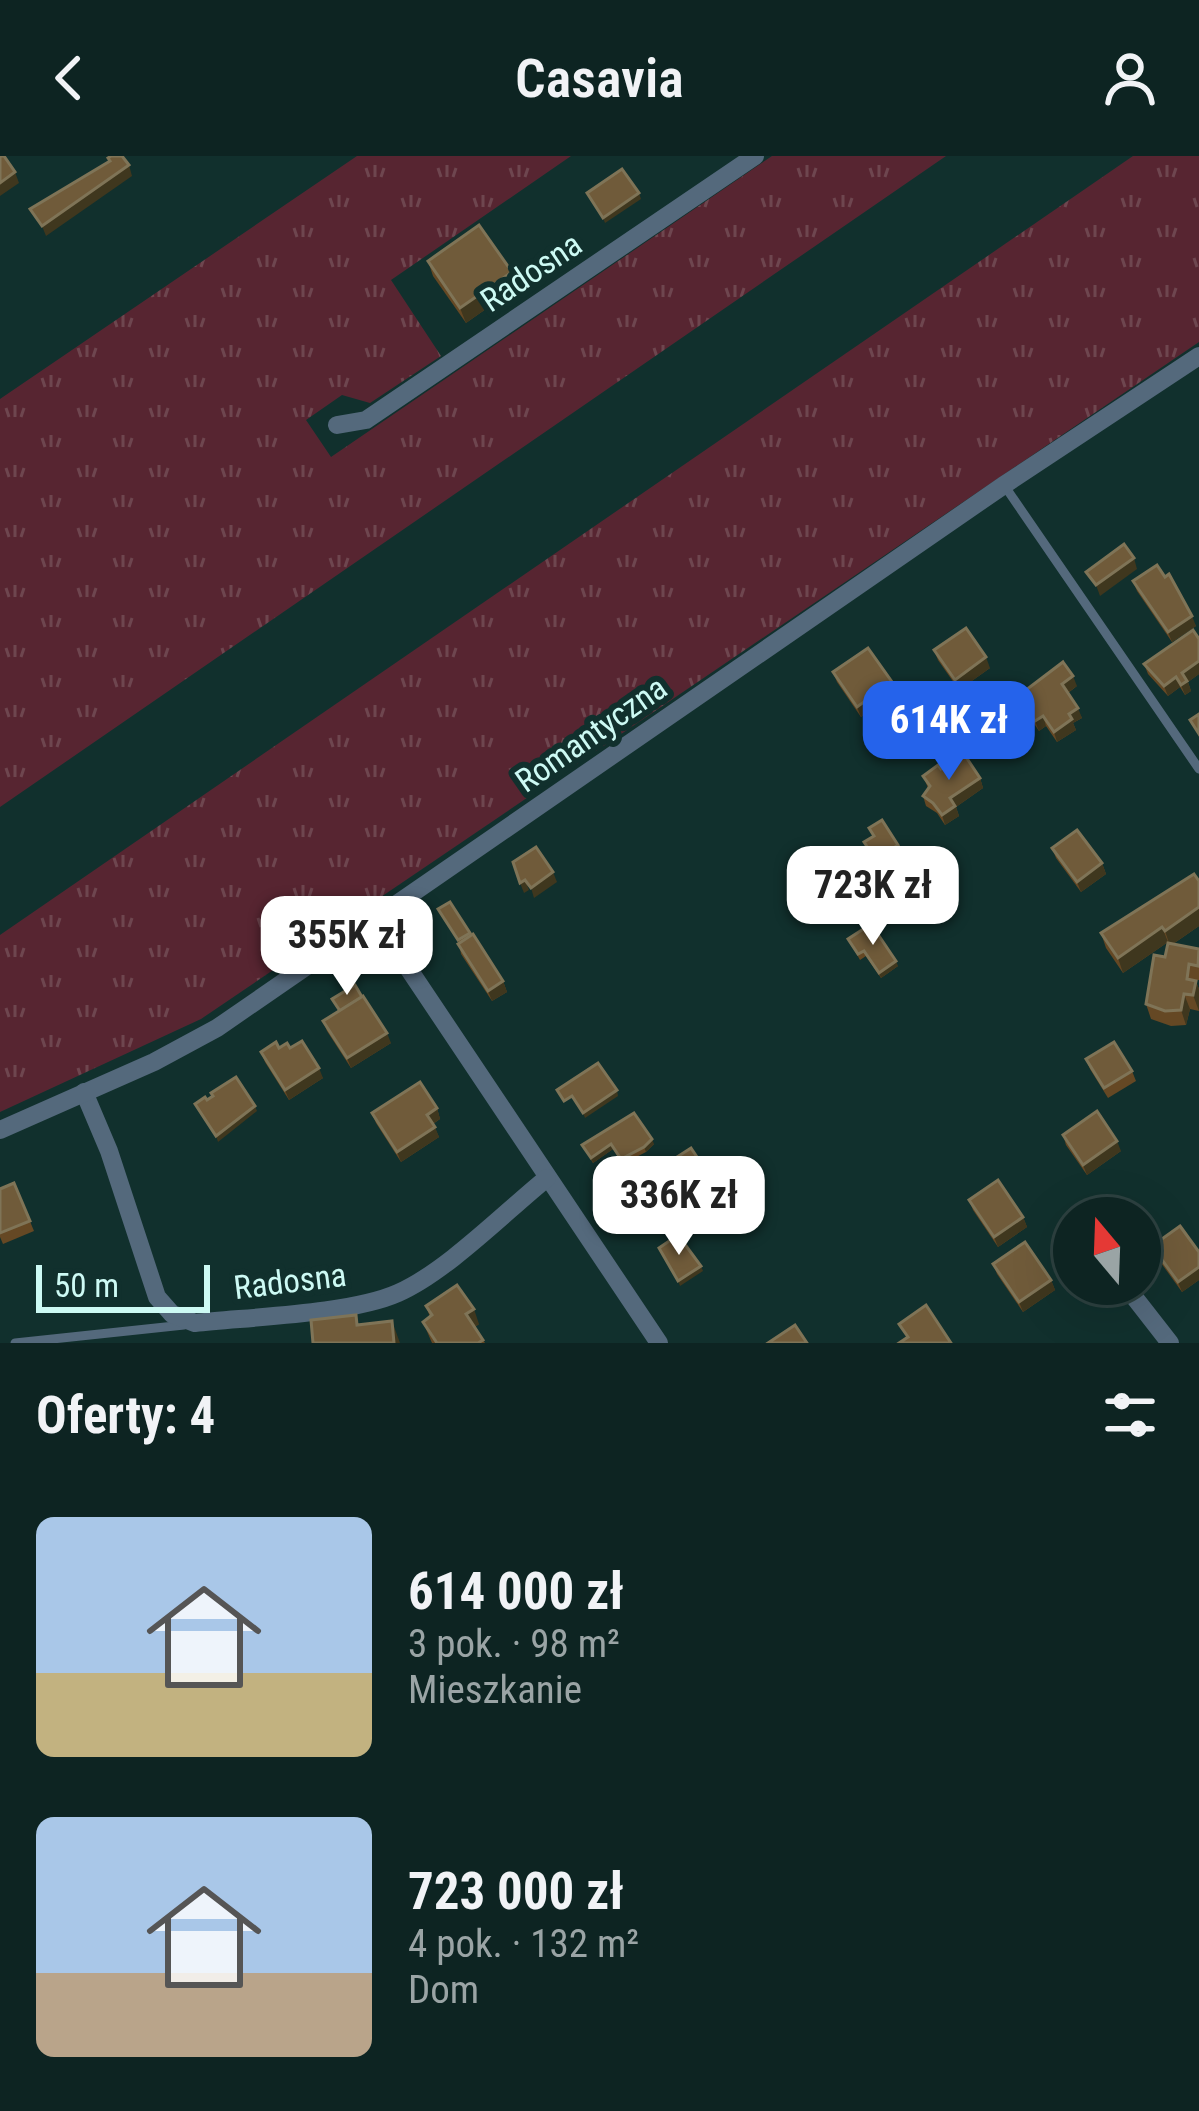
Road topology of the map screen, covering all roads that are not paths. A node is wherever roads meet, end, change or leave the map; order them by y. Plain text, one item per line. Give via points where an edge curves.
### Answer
1 (755, 156) edge
2 (1199, 356) edge
3 (337, 425) dead end
4 (1004, 485) junction
5 (1199, 769) edge
6 (376, 920) junction
7 (84, 1092) junction
8 (0, 1130) edge
9 (547, 1178) junction
10 (1140, 1305) edge
11 (195, 1323) junction
12 (15, 1343) edge
13 (658, 1343) edge
14 (1169, 1343) edge

1 - 3 street, Radosna via 366,420
2 - 4 street, Romantyczna
4 - 5 lane
4 - 6 street, Romantyczna
6 - 7 street, Romantyczna via 217,1028
6 - 9 street
7 - 8 street, Romantyczna
7 - 11 street, Radosna via 157,1298
9 - 11 street, Radosna via 399,1292
9 - 13 street
10 - 14 street
11 - 12 lane

